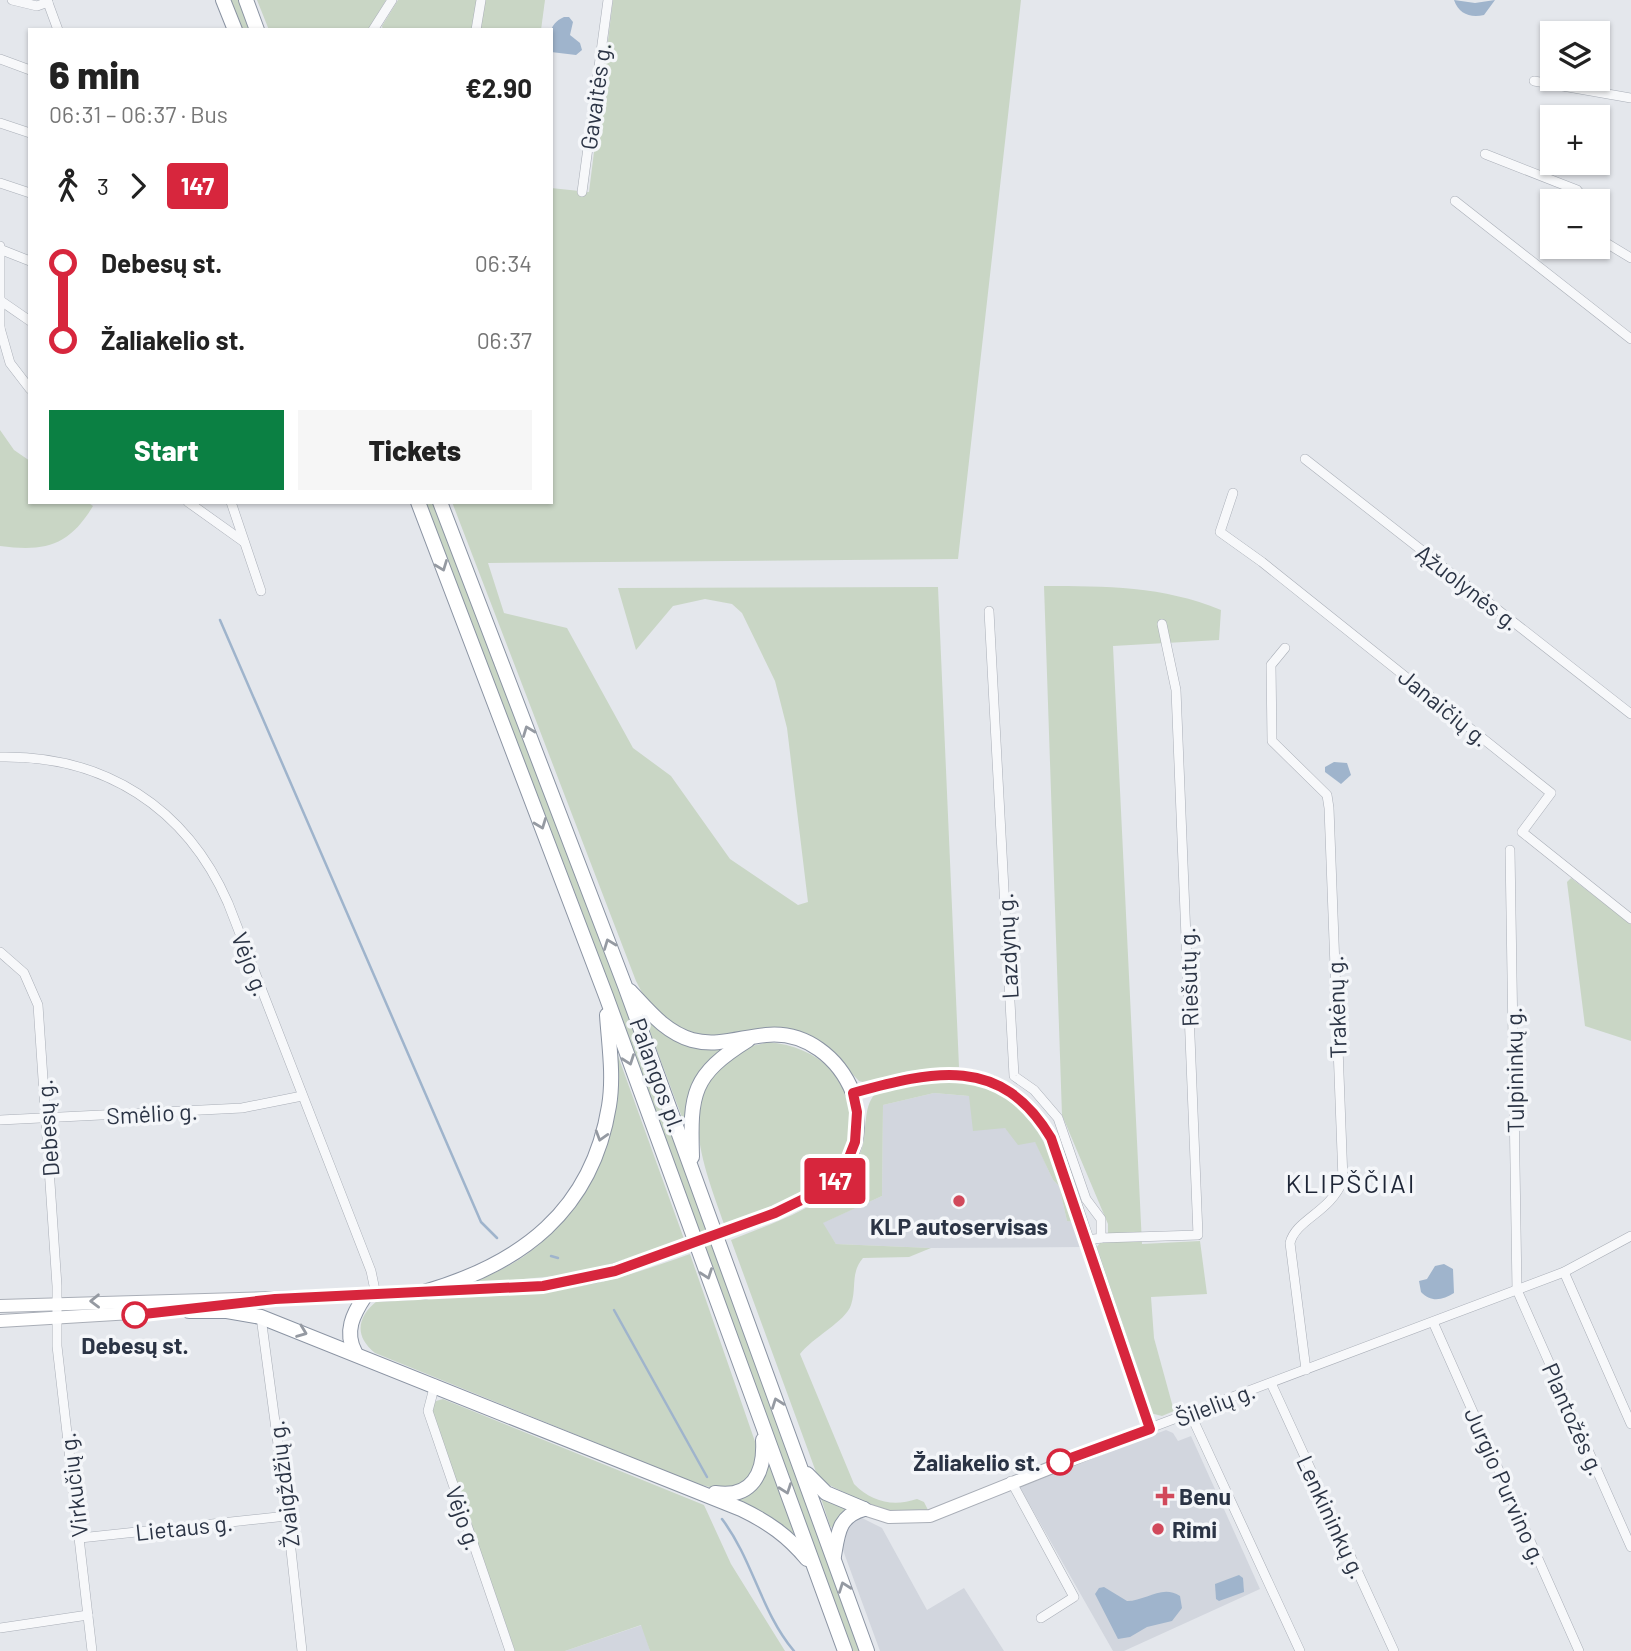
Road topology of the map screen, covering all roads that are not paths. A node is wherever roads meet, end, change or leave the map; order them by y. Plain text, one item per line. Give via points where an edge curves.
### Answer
1 (12, 0) edge
2 (223, 0) edge
3 (246, 0) edge
4 (392, 0) edge
5 (481, 0) edge
6 (608, 0) edge
7 (48, 1) edge
8 (57, 28) edge
9 (234, 28) edge
10 (256, 28) edge
11 (374, 28) edge
12 (476, 28) edge
13 (0, 60) edge
14 (28, 69) edge
15 (1534, 81) dead end
16 (1631, 98) edge
17 (0, 123) edge
18 (28, 132) edge
19 (1485, 154) dead end
20 (0, 183) edge
21 (1574, 189) edge
22 (28, 192) edge
23 (582, 192) dead end
24 (1455, 201) dead end
25 (1610, 245) edge
26 (1, 248) edge
27 (1631, 258) edge
28 (28, 260) edge
29 (1, 301) edge
30 (28, 320) edge
31 (0, 328) edge
32 (1631, 339) edge
33 (28, 386) edge
34 (1304, 459) dead end
35 (1233, 493) dead end
36 (191, 504) edge
37 (232, 504) edge
38 (419, 504) edge
39 (441, 504) edge
40 (245, 542) junction
41 (261, 591) dead end
42 (989, 611) dead end
43 (1162, 624) dead end
44 (1285, 648) dead end
45 (1631, 714) edge
46 (0, 757) edge
47 (1510, 850) dead end
48 (1631, 919) edge
49 (0, 952) edge
50 (625, 986) junction
51 (606, 996) junction
52 (751, 1038) junction
53 (853, 1093) junction
54 (302, 1096) junction
55 (46, 1118) junction
56 (0, 1120) edge
57 (692, 1169) junction
58 (1631, 1236) edge
59 (1094, 1239) junction
60 (1564, 1272) junction
61 (1517, 1290) junction
62 (424, 1292) junction
63 (370, 1295) junction
64 (275, 1299) junction
65 (57, 1303) junction
66 (0, 1306) edge
67 (188, 1311) junction
68 (261, 1317) junction
69 (57, 1318) junction
70 (0, 1321) edge
71 (1433, 1322) junction
72 (355, 1352) junction
73 (1306, 1370) junction
74 (1271, 1383) junction
75 (435, 1384) junction
76 (1190, 1413) junction
77 (1631, 1424) edge
78 (762, 1425) junction
79 (1150, 1429) junction
80 (801, 1467) junction
81 (1011, 1481) junction
82 (696, 1490) junction
83 (864, 1509) junction
84 (287, 1516) junction
85 (80, 1538) junction
86 (1631, 1547) edge
87 (834, 1559) junction
88 (815, 1570) junction
89 (88, 1615) junction
90 (1041, 1618) dead end
91 (0, 1628) edge
92 (92, 1651) edge
93 (302, 1651) edge
94 (510, 1651) edge
95 (845, 1651) edge
96 (867, 1651) edge
97 (1300, 1651) edge
98 (1394, 1651) edge
99 (1579, 1651) edge

1 - 7 street via 37,6
2 - 9 highway
3 - 10 highway
4 - 11 street
5 - 12 street
6 - 23 street, Gavaitės g.
7 - 8 street
13 - 14 street
15 - 16 street
17 - 18 street
19 - 21 street
20 - 22 street
24 - 32 street
25 - 27 street
26 - 28 street
26 - 29 street
29 - 30 street
29 - 31 street
31 - 33 street via 10,363
34 - 45 street, Ąžuolynės g.
35 - 48 street, Janaičių g. via 1220,532 1551,793 1521,832
36 - 40 street
37 - 40 street
38 -> 51 highway, Palangos pl.
50 -> 39 highway, Palangos pl.
40 - 41 street
42 - 59 street, Lazdynų g. via 1014,1076 1034,1090 1058,1118 1086,1199 1101,1219
43 - 59 street, Riešutų g. via 1176,690 1198,1235
44 - 73 street, Trakėnų g. via 1271,665 1272,741 1327,795 1329,808 1343,1180 1336,1197 1297,1228 1290,1243
46 - 54 street, Vėjo g. via 51,758 88,769 130,788 183,832 219,884
47 - 61 street, Tulpininkų g.
49 - 55 street, Debesų g. via 24,973 38,1005
50 - 52 highway via 663,1026 684,1037 716,1042
50 - 57 highway, Palangos pl.
51 -> 62 highway via 609,1105 602,1136 579,1189 525,1248 495,1266
51 -> 78 highway, Palangos pl.
52 - 53 highway via 778,1034 810,1043 836,1063
52 - 57 highway via 713,1063 696,1091
53 - 59 main road via 907,1077 944,1073 979,1078 1017,1097 1035,1113 1054,1145
53 - 62 main road, bridge via 857,1133 850,1159 817,1195 652,1258 577,1281
54 - 55 street, Smėlio g. via 242,1108
54 - 63 street, Vėjo g. via 375,1283
55 - 56 street, Smėlio g.
55 - 65 street, Debesų g.
80 -> 57 highway, Palangos pl.
58 - 60 street, Šilelių g.
59 - 79 main road
60 - 61 street, Šilelių g.
60 - 77 street
61 - 71 street, Šilelių g.
61 - 86 street, Plantožės g.
62 - 63 main road
63 - 64 main road
63 - 72 highway via 350,1329 348,1341
64 -> 65 main road
64 - 67 main road
65 - 66 main road
65 - 69 street, Debesų g.
67 - 68 highway
67 - 69 main road
68 -> 72 highway
68 - 84 street, Žvaigždžių g.
69 - 70 main road
69 - 85 street, Virkučių g.
71 - 73 street, Šilelių g.
71 - 99 street, Jurgio Purvino g.
72 - 75 highway
73 - 74 street, Šilelių g.
74 - 76 street, Šilelių g.
74 - 98 street, Lenkininkų g.
75 - 82 highway
75 - 94 street, Vėjo g. via 428,1411
76 - 79 street, Šilelių g.
76 - 97 street
78 - 82 highway via 763,1465 751,1486 726,1495
78 -> 88 highway, Palangos pl.
79 - 81 main road, Šilelių g.
80 - 83 highway via 826,1493
80 - 87 highway, Palangos pl.
81 - 83 main road, Šilelių g. via 930,1516 888,1517
81 - 90 street via 1074,1597
82 - 88 highway via 764,1520 791,1540
83 - 87 highway via 846,1516 839,1525
84 - 85 street, Lietaus g.
84 - 93 street, Žvaigždžių g.
85 - 89 street, Virkučių g.
96 -> 87 highway, Palangos pl.
88 - 95 highway, Palangos pl.
89 - 91 street
89 - 92 street, Virkučių g.

